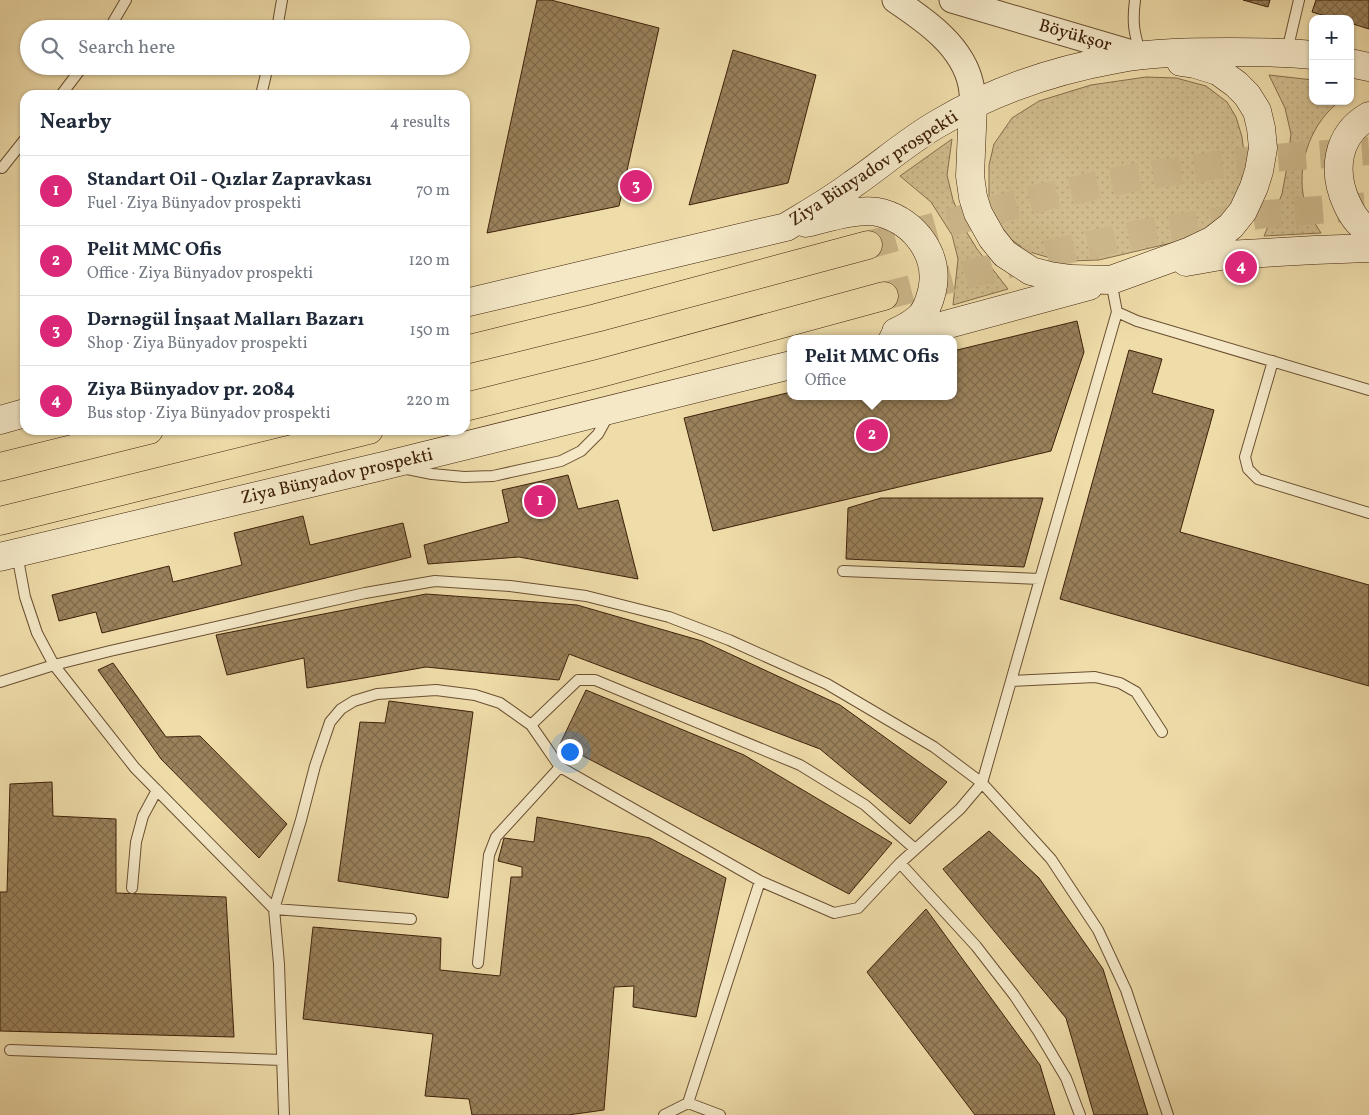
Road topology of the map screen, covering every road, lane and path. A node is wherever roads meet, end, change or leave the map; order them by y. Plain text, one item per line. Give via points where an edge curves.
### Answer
1 (126, 0) edge
2 (282, 0) edge
3 (895, 0) edge
4 (952, 0) edge
5 (1135, 0) edge
6 (1299, 0) edge
7 (114, 20) edge
8 (279, 20) edge
9 (1300, 54) edge
10 (1142, 56) junction
11 (1354, 64) edge
12 (1369, 67) edge
13 (76, 75) edge
14 (266, 75) edge
15 (65, 90) edge
16 (263, 90) edge
17 (974, 104) junction
18 (1369, 116) edge
19 (20, 145) edge
20 (2, 168) dead end
21 (786, 227) junction
22 (1369, 230) edge
23 (868, 245) tunnel mouth
24 (1369, 248) edge
25 (1111, 280) junction
26 (884, 296) tunnel mouth
27 (470, 301) edge
28 (1117, 312) junction
29 (889, 335) edge
30 (908, 335) edge
31 (470, 349) edge
32 (1273, 361) junction
33 (787, 366) edge
34 (1369, 390) edge
35 (470, 405) edge
36 (611, 410) junction
37 (20, 414) edge
38 (0, 420) edge
39 (129, 435) edge
40 (349, 435) edge
41 (387, 465) junction
42 (0, 467) edge
43 (1369, 513) edge
44 (0, 521) edge
45 (8, 555) edge
46 (843, 571) dead end
47 (1040, 579) junction
48 (54, 665) junction
49 (1011, 681) junction
50 (0, 682) edge
51 (531, 725) junction
52 (1162, 732) dead end
53 (560, 766) junction
54 (982, 783) junction
55 (157, 790) junction
56 (915, 849) junction
57 (900, 863) junction
58 (760, 881) junction
59 (132, 888) dead end
60 (274, 909) junction
61 (411, 919) dead end
62 (478, 962) dead end
63 (10, 1050) dead end
64 (282, 1060) junction
65 (688, 1104) junction
66 (284, 1115) edge
67 (664, 1115) edge
68 (720, 1115) edge
69 (1080, 1115) edge
70 (1168, 1115) edge

1 - 7 lane
2 - 8 lane
3 - 17 street via 938,31 951,46 963,63
4 - 10 street, Böyükşor
5 - 10 lane via 1134,32
6 - 9 lane
9 - 10 main road, Ziya Bünyadov prospekti via 1188,52
10 - 17 main road, Ziya Bünyadov prospekti via 1048,76
10 - 25 main road via 1202,66 1218,71 1236,84 1257,111 1263,148 1254,187 1244,211 1231,226 1213,240 1188,252
11 - 12 main road
13 - 15 lane
14 - 16 lane
17 - 21 main road, Ziya Bünyadov prospekti via 938,123 846,189
17 - 25 main road via 970,176 978,213 992,238 1005,254 1031,271 1071,279
18 - 22 main road via 1351,130 1338,164 1348,208
19 - 20 lane
21 - 27 main road, Ziya Bünyadov prospekti
21 - 29 main road via 854,212 880,212 914,230 927,248 934,283 922,315
23 - 31 main road
24 - 25 main road via 1226,255
25 - 28 lane
25 - 30 main road
26 - 35 main road via 601,373
28 - 32 lane via 1137,321
28 - 47 lane
32 - 34 lane
32 - 43 lane via 1245,457 1248,469 1258,478
33 - 36 main road, Ziya Bünyadov prospekti
36 - 41 main road, Ziya Bünyadov prospekti
36 - 41 lane via 598,434 581,451 561,461 493,476 464,477
37 - 38 main road
39 - 42 main road
40 - 44 main road, Ziya Bünyadov prospekti
41 - 45 main road, Ziya Bünyadov prospekti
45 - 48 lane via 37,633
46 - 47 lane
47 - 49 lane
48 - 50 lane
48 - 54 lane via 365,592 435,582 510,586 586,596 669,618 729,640 827,684 934,747
48 - 55 lane via 135,768
49 - 52 lane via 1094,678 1120,683 1136,692
49 - 54 lane
51 - 53 lane
51 - 56 lane via 578,680 595,680 800,765 865,805
51 - 60 lane via 500,703 475,695 436,690 377,694 341,709 330,722 314,766
53 - 58 lane
53 - 62 lane via 496,837 489,855
54 - 56 lane via 960,809
54 - 70 lane via 1051,859 1098,930 1126,990
55 - 59 lane via 138,833
55 - 60 lane
56 - 57 lane
57 - 58 lane via 858,908 834,913
57 - 69 lane via 976,946 1014,996 1066,1078
58 - 65 lane
60 - 61 lane
60 - 64 lane
63 - 64 lane
64 - 66 lane
65 - 67 lane
65 - 68 lane

